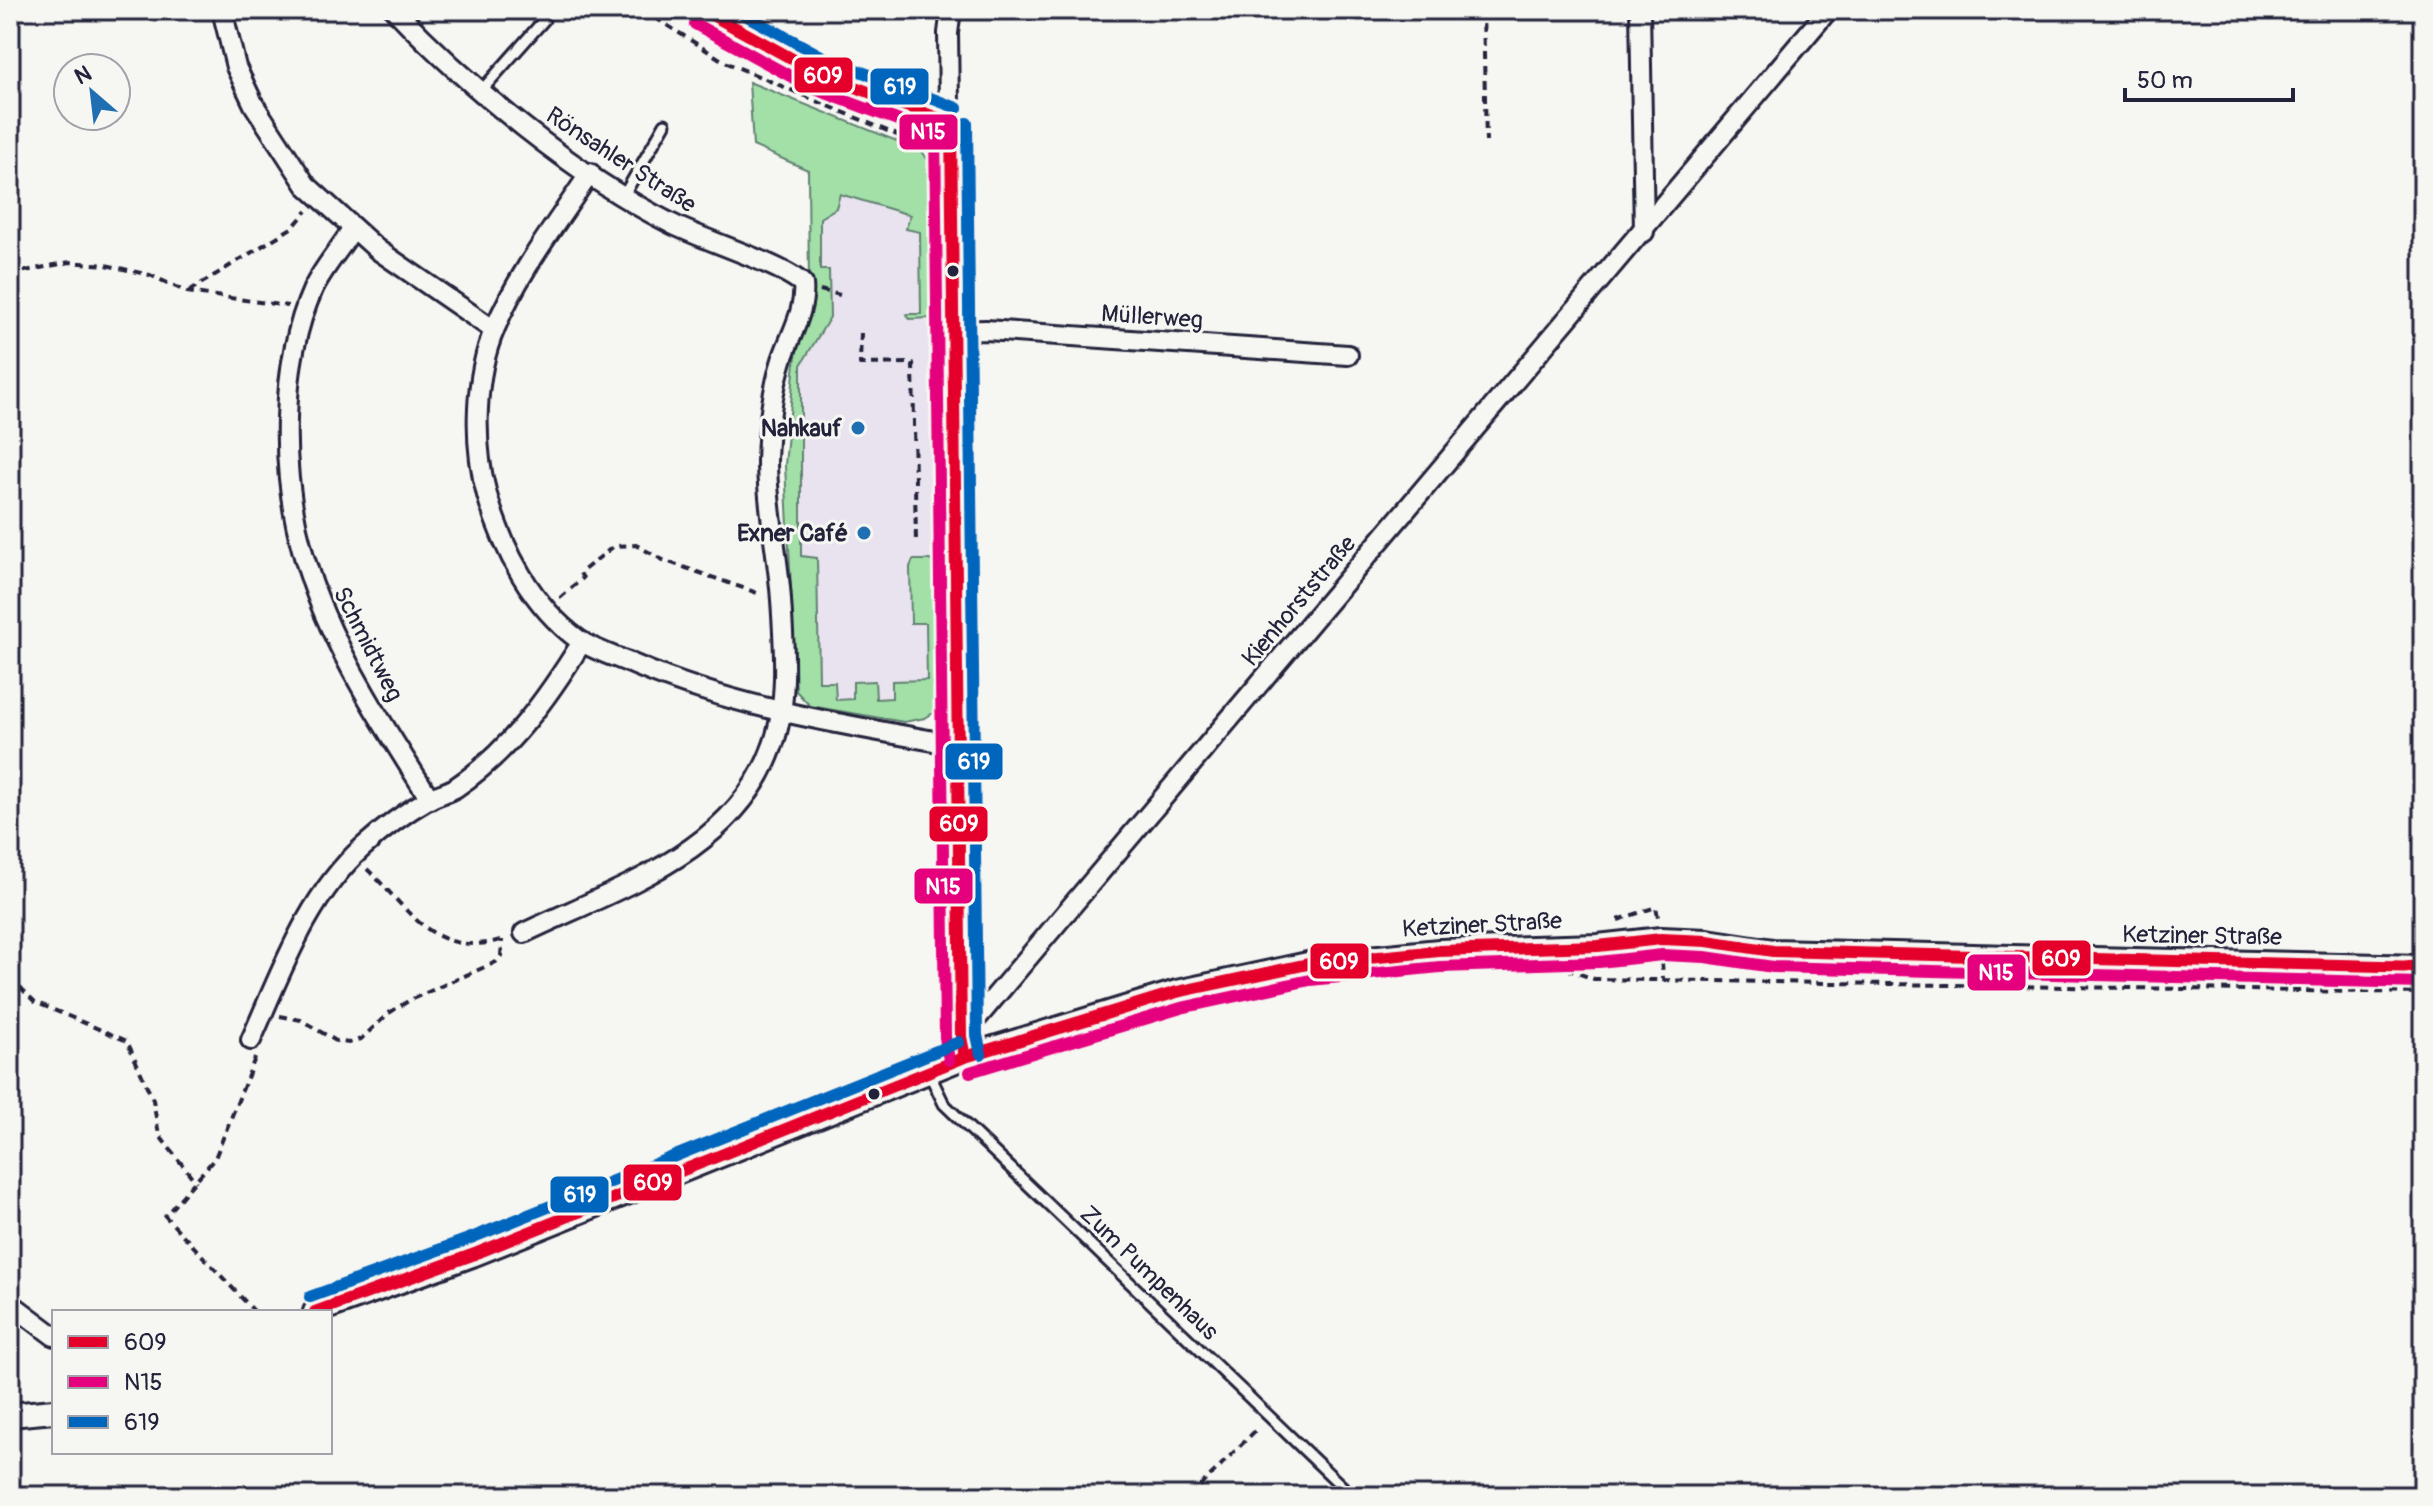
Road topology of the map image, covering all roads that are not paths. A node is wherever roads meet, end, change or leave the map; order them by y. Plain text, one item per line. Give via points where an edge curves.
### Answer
1 (222, 10) edge
2 (395, 10) edge
3 (703, 10) edge
4 (951, 10) edge
5 (1640, 10) edge
6 (1828, 10) edge
7 (544, 20) dead end
8 (481, 91) junction
9 (951, 123) junction
10 (665, 124) dead end
11 (590, 173) junction
12 (624, 195) junction
13 (353, 228) junction
14 (1644, 232) junction
15 (494, 330) junction
16 (953, 331) junction
17 (1348, 355) dead end
18 (582, 642) junction
19 (780, 713) junction
20 (956, 745) junction
21 (430, 799) junction
22 (524, 933) road end
23 (2423, 967) edge
24 (251, 1040) road end
25 (963, 1047) junction
26 (928, 1072) junction
27 (10, 1303) edge
28 (321, 1310) edge
29 (52, 1334) edge
30 (52, 1411) edge
31 (10, 1415) edge
32 (1352, 1496) edge

1 - 13 street via 236,67 286,159
2 - 8 street, Rönsahler Straße
3 - 9 street via 818,73
4 - 9 street
5 - 14 street
6 - 14 street, Kienhorststraße
7 - 8 lane
8 - 11 street, Rönsahler Straße
9 - 16 street
10 - 12 lane
11 - 12 street, Rönsahler Straße
11 - 15 street
12 - 19 street, Rönsahler Straße via 668,223 803,284 803,304 782,361 769,431 768,488 781,601
13 - 15 street
13 - 21 street, Schmidtweg via 313,289 288,376 285,472 301,555 324,620 359,687
14 - 25 street, Kienhorststraße
15 - 18 street via 480,396 483,478 519,573 546,609
16 - 17 street, Müllerweg
16 - 20 street
18 - 19 street via 677,683
18 - 21 street via 555,685 497,755 453,789
19 - 20 street
19 - 22 street, Rönsahler Straße via 759,776 718,828 664,866
20 - 25 street
21 - 24 street via 395,820 354,856 321,896
23 - 25 street, Ketziner Straße via 1773,951 1661,939 1439,951 1308,964
25 - 26 street, Ketziner Straße
26 - 28 street, Ketziner Straße via 472,1255
26 - 32 lane, Zum Pumpenhaus via 944,1104
27 - 29 street
30 - 31 street

